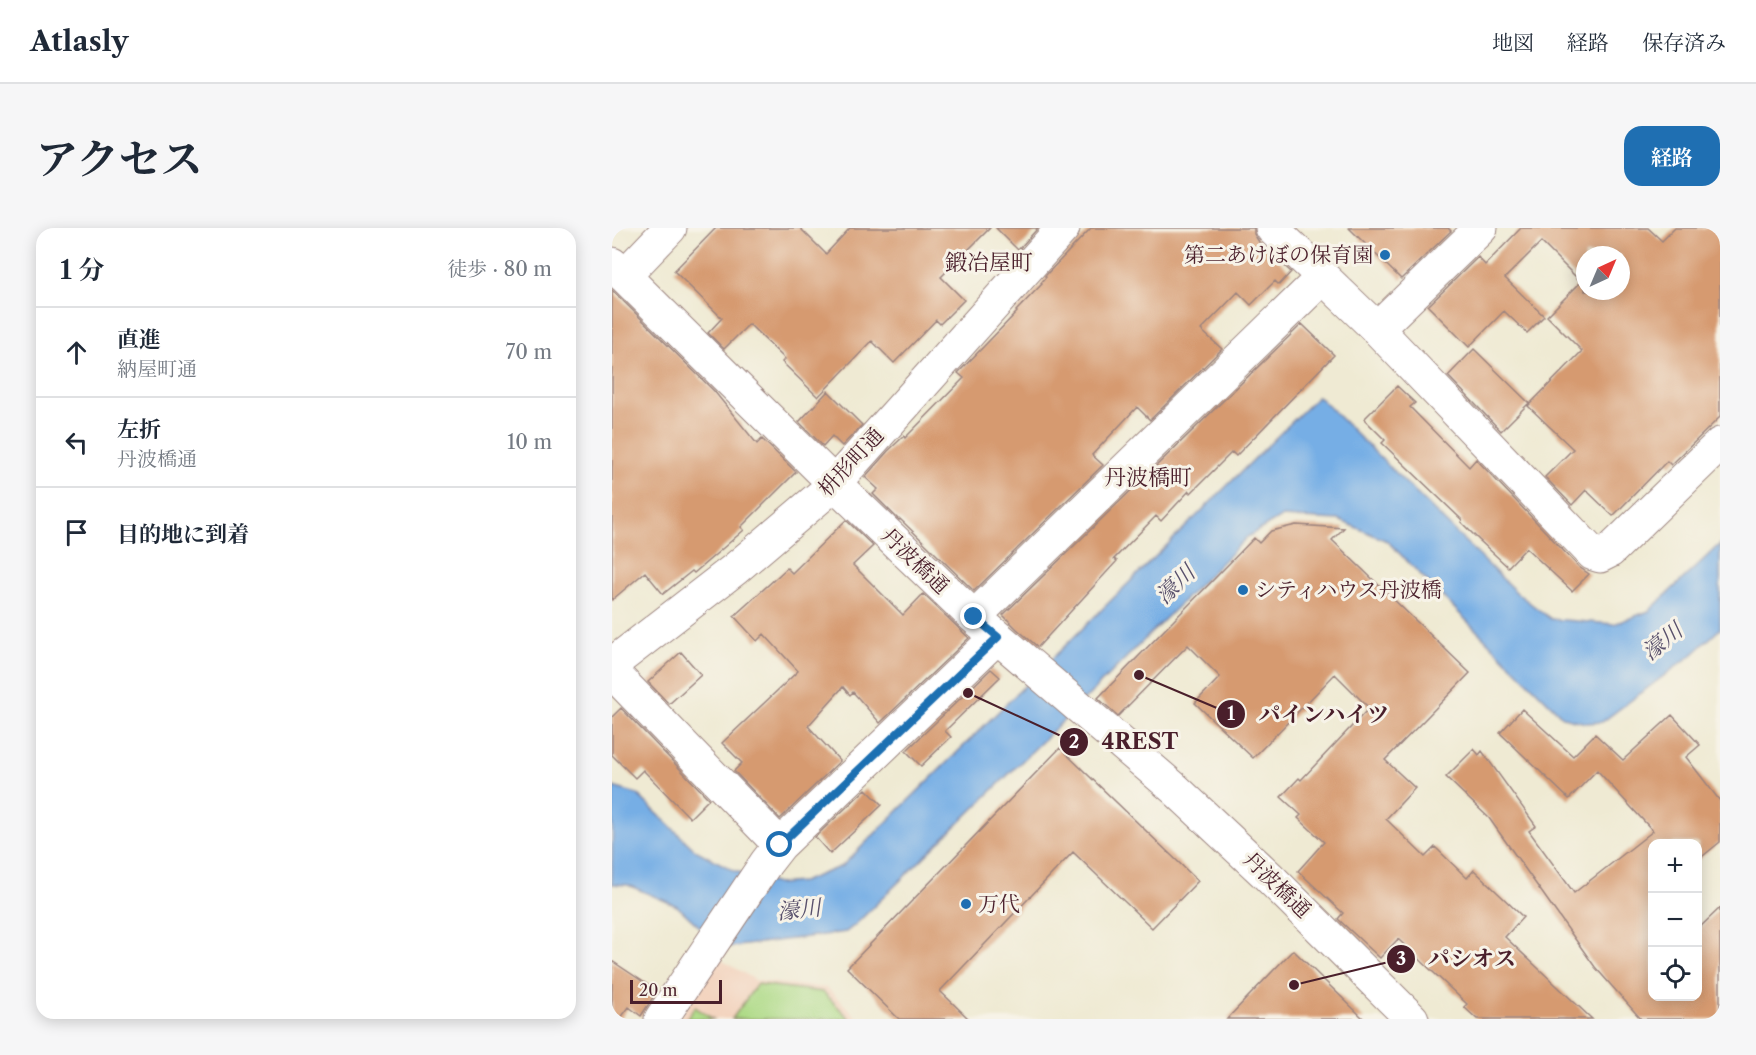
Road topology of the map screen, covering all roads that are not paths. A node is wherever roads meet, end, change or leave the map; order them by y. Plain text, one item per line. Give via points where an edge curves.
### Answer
1 (670, 228) edge
2 (1063, 228) edge
3 (1272, 228) edge
4 (1481, 228) edge
5 (616, 269) edge
6 (1323, 277) junction
7 (1377, 329) junction
8 (1720, 444) edge
9 (834, 483) junction
10 (986, 627) junction
11 (612, 667) edge
12 (612, 672) edge
13 (773, 854) junction
14 (661, 1019) edge
15 (1412, 1019) edge

1 - 5 street
2 - 9 street, 枡形町通
3 - 6 street
4 - 7 street
5 - 9 street, 丹波橋通
6 - 7 street
6 - 10 street
7 - 8 street via 1593,554 1600,556 1610,551
9 - 10 street, 丹波橋通
9 - 11 street, 枡形町通 via 735,569
10 - 13 street
10 - 15 street, 丹波橋通 via 1175,789
12 - 13 street
13 - 14 street

